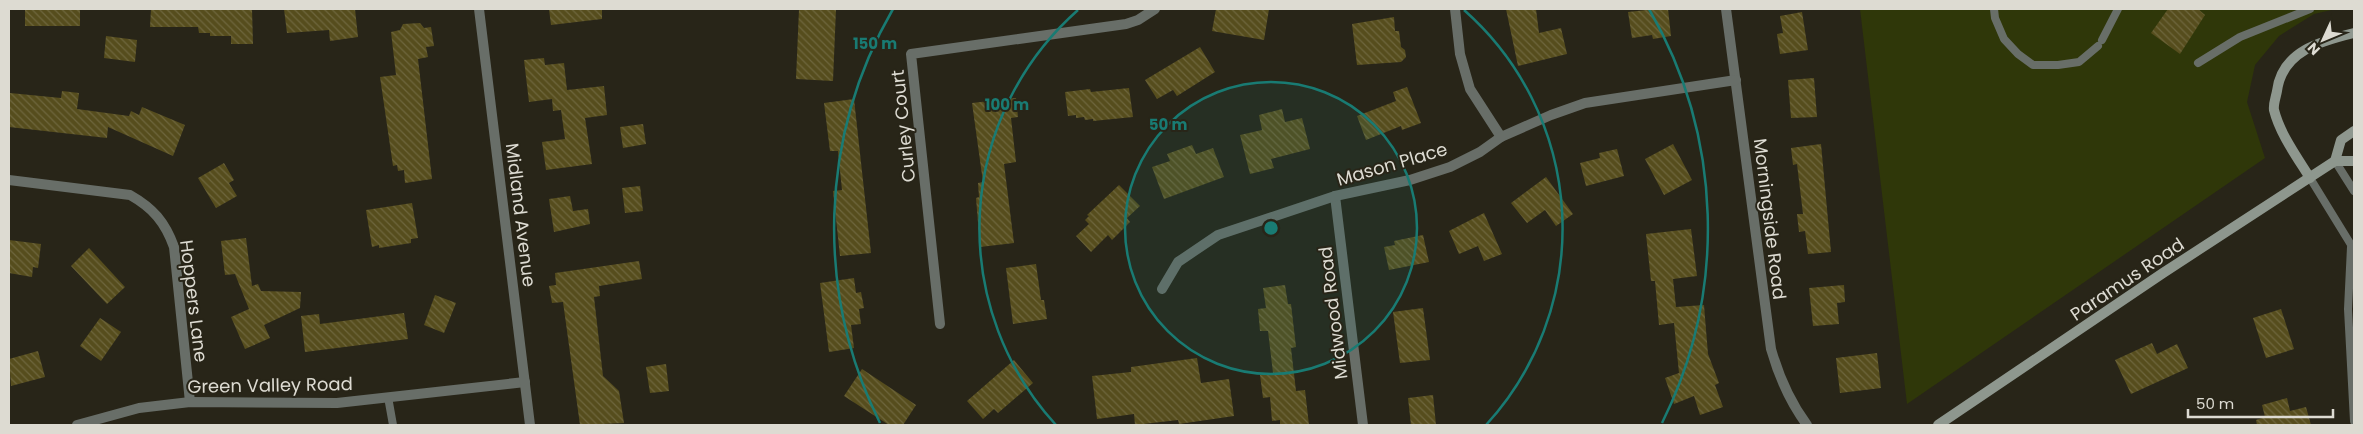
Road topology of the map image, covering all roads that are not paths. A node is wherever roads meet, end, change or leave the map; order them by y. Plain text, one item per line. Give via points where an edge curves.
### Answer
1 (478, 9) edge
2 (1155, 9) edge
3 (1455, 9) edge
4 (1726, 9) edge
5 (1994, 9) edge
6 (2118, 9) edge
7 (2310, 9) edge
8 (2354, 33) edge
9 (2198, 63) dead end
10 (1736, 80) junction
11 (2354, 131) edge
12 (1501, 137) junction
13 (2335, 161) junction
14 (2354, 162) edge
15 (2310, 178) junction
16 (9, 180) edge
17 (2354, 191) edge
18 (1335, 196) junction
19 (2353, 248) edge
20 (1162, 289) dead end
21 (940, 324) dead end
22 (525, 382) junction
23 (388, 397) junction
24 (190, 402) junction
25 (2354, 421) edge
26 (77, 425) edge
27 (394, 425) edge
28 (530, 425) edge
29 (1363, 425) edge
30 (1807, 425) edge
31 (1938, 425) edge

1 - 22 street, Midland Avenue
2 - 21 street, Curley Court via 1126,24 911,54
3 - 12 street via 1460,54 1470,90
4 - 10 street, Morningside Road
5 - 6 lane via 2004,39 2033,65 2079,62 2100,43
7 - 9 lane via 2240,37
8 - 15 main road via 2303,50 2286,66 2277,86 2274,108 2283,134
10 - 12 street, Mason Place via 1585,104
10 - 30 street, Morningside Road via 1771,349 1779,377 1794,408
11 - 13 main road via 2341,140
12 - 18 street, Mason Place via 1480,152 1450,166 1410,180
13 - 14 main road
13 - 15 main road, Paramus Road
13 - 17 lane
15 - 19 lane
15 - 31 main road, Paramus Road
16 - 24 street, Hoppers Lane via 130,195 146,203 158,215 174,247
18 - 20 street, Mason Place via 1218,235 1178,262
18 - 29 street, Midwood Road
19 - 25 lane via 2348,309
22 - 23 street, Green Valley Road
22 - 28 street, Midland Avenue
23 - 24 street, Green Valley Road via 328,403
23 - 27 lane
24 - 26 street, Green Valley Road via 139,408

